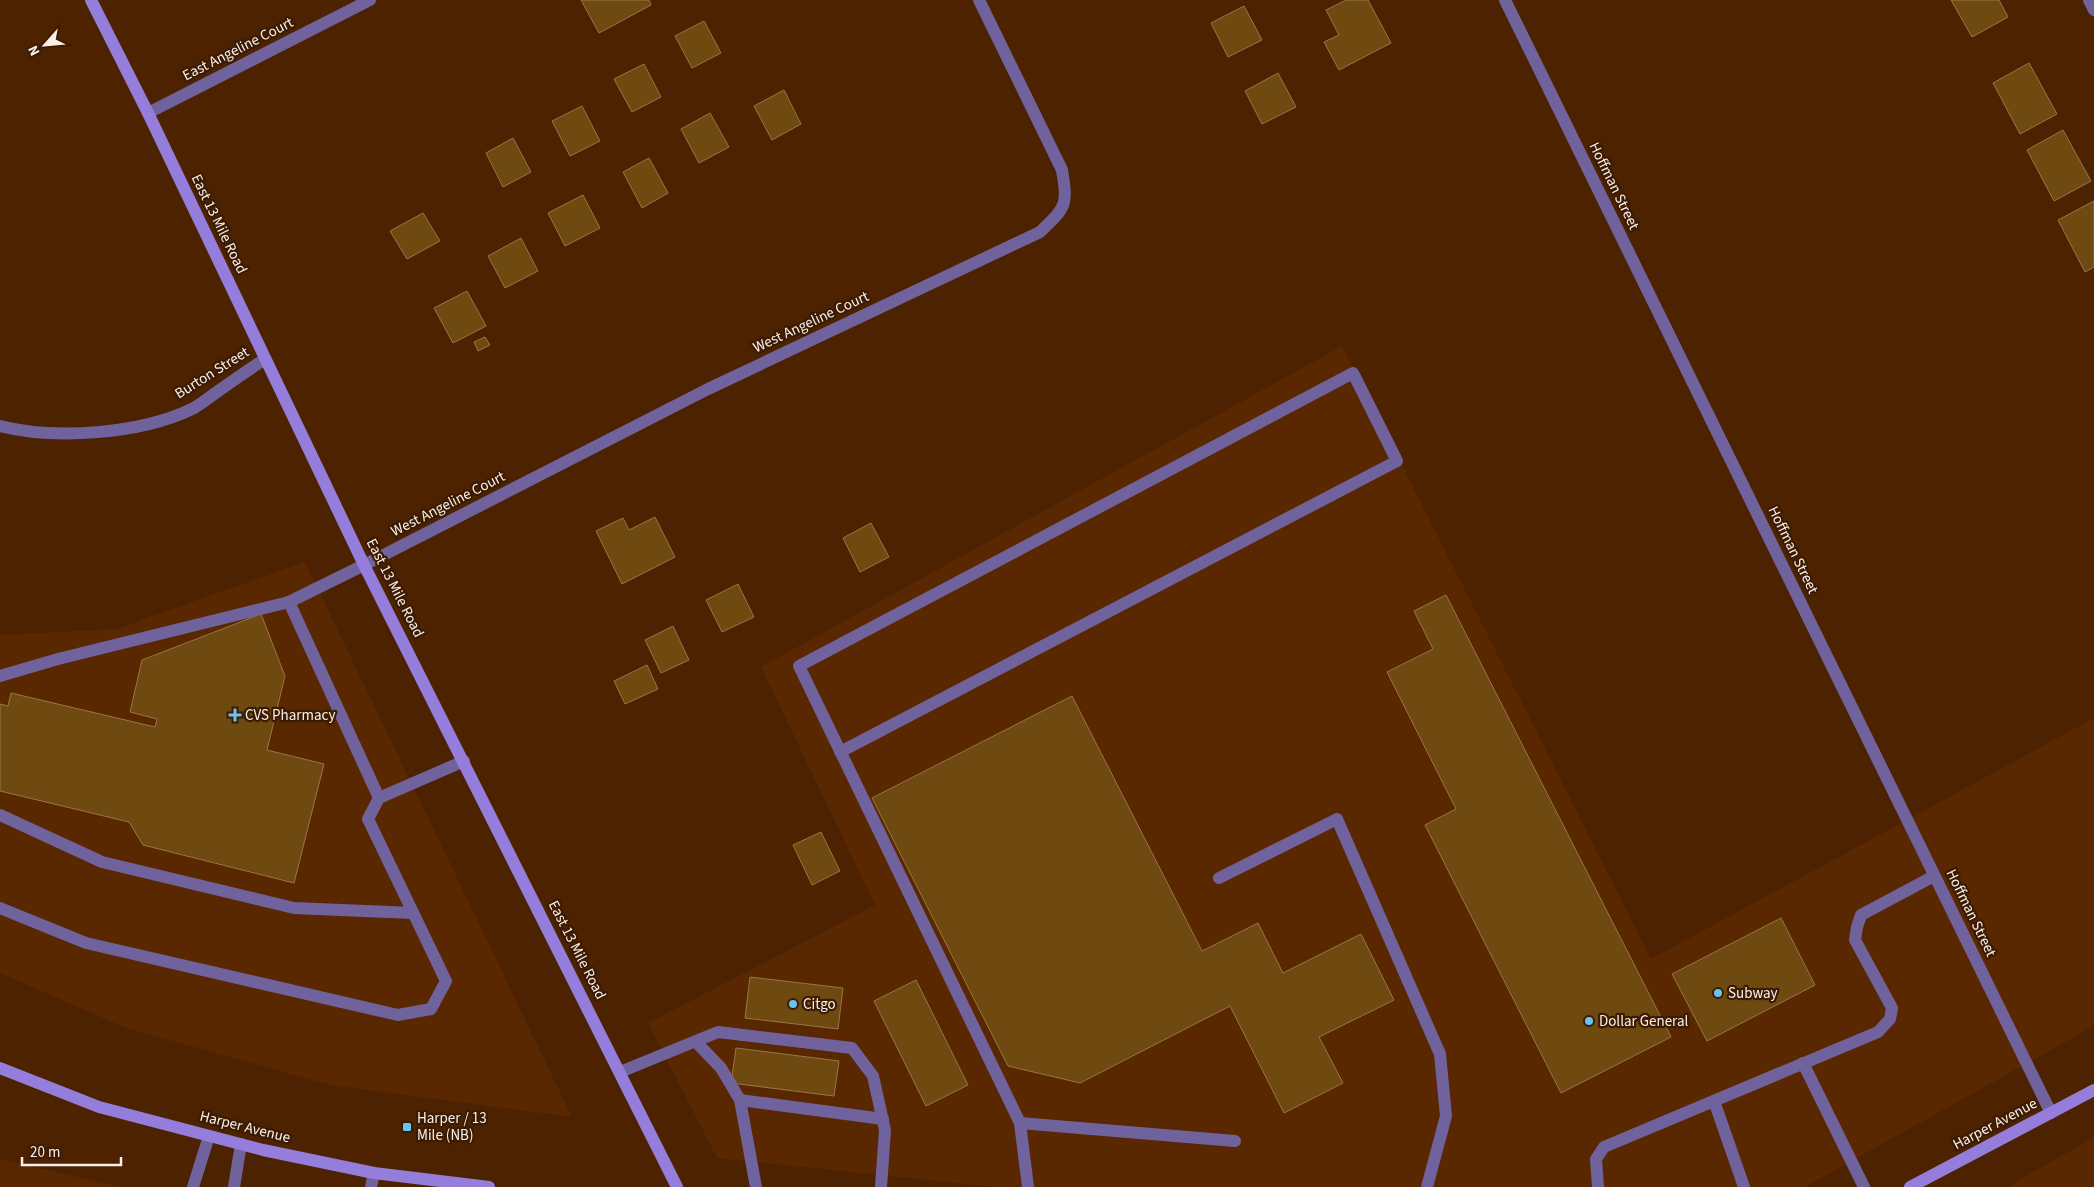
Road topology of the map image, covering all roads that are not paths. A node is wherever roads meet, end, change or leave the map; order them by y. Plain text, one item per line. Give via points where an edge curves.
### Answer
1 (91, 0) edge
2 (370, 0) edge
3 (979, 0) edge
4 (1505, 0) edge
5 (2089, 0) edge
6 (2094, 10) edge
7 (148, 113) junction
8 (265, 359) junction
9 (0, 426) edge
10 (364, 565) junction
11 (289, 602) junction
12 (0, 676) edge
13 (840, 752) junction
14 (464, 761) junction
15 (379, 798) junction
16 (0, 815) edge
17 (1934, 876) junction
18 (1220, 878) dead end
19 (0, 908) edge
20 (413, 913) junction
21 (696, 1042) junction
22 (1804, 1064) junction
23 (0, 1068) edge
24 (620, 1072) junction
25 (2094, 1090) edge
26 (740, 1100) junction
27 (1714, 1101) junction
28 (2051, 1113) junction
29 (883, 1119) junction
30 (1020, 1123) junction
31 (210, 1136) junction
32 (1235, 1140) dead end
33 (241, 1144) junction
34 (374, 1173) junction
35 (444, 1184) edge
36 (193, 1187) edge
37 (234, 1187) edge
38 (371, 1187) edge
39 (489, 1187) edge
40 (677, 1187) edge
41 (756, 1187) edge
42 (881, 1187) edge
43 (1028, 1187) edge
44 (1427, 1187) edge
45 (1598, 1187) edge
46 (1744, 1187) edge
47 (1864, 1187) edge
48 (1910, 1187) edge

1 - 7 main road, East 13 Mile Road
2 - 7 street, East Angeline Court
3 - 10 street, West Angeline Court via 1062,170 1066,195 1062,211 1040,232 708,389
4 - 17 street, Hoffman Street
5 - 6 street
7 - 8 main road, East 13 Mile Road
8 - 9 street, Burton Street via 192,409 144,425 71,434
8 - 10 main road, East 13 Mile Road
10 - 11 street, West Angeline Court
10 - 14 main road, East 13 Mile Road
11 - 12 street, West Angeline Court
11 - 15 street
13 - 13 street via 799,666 1353,372 1398,461
13 - 30 street
14 - 15 street
14 - 24 main road, East 13 Mile Road
15 - 20 street via 368,819
16 - 20 street via 102,862 294,908
17 - 22 street via 1861,916 1857,927 1856,940 1892,1008 1890,1019 1878,1032
17 - 28 street, Hoffman Street
18 - 44 street via 1337,819 1440,1054 1446,1116
19 - 20 street via 86,943 398,1015 431,1009 446,981
21 - 24 street
21 - 26 street via 721,1068
21 - 29 street via 718,1032 852,1048 873,1076
22 - 27 street
22 - 47 street
23 - 31 main road, Harper Avenue via 99,1107
24 - 40 main road, East 13 Mile Road
25 - 28 main road, Harper Avenue
26 - 29 street
26 - 41 street
27 - 45 street via 1604,1147 1596,1159
27 - 46 street
28 - 48 main road, Harper Avenue
29 - 42 street
30 - 32 street
30 - 43 street
31 - 33 main road, Harper Avenue
31 - 36 street
33 - 34 main road, Harper Avenue
33 - 37 street
34 - 35 main road, Harper Avenue
34 - 38 street
35 - 39 main road, Harper Avenue

